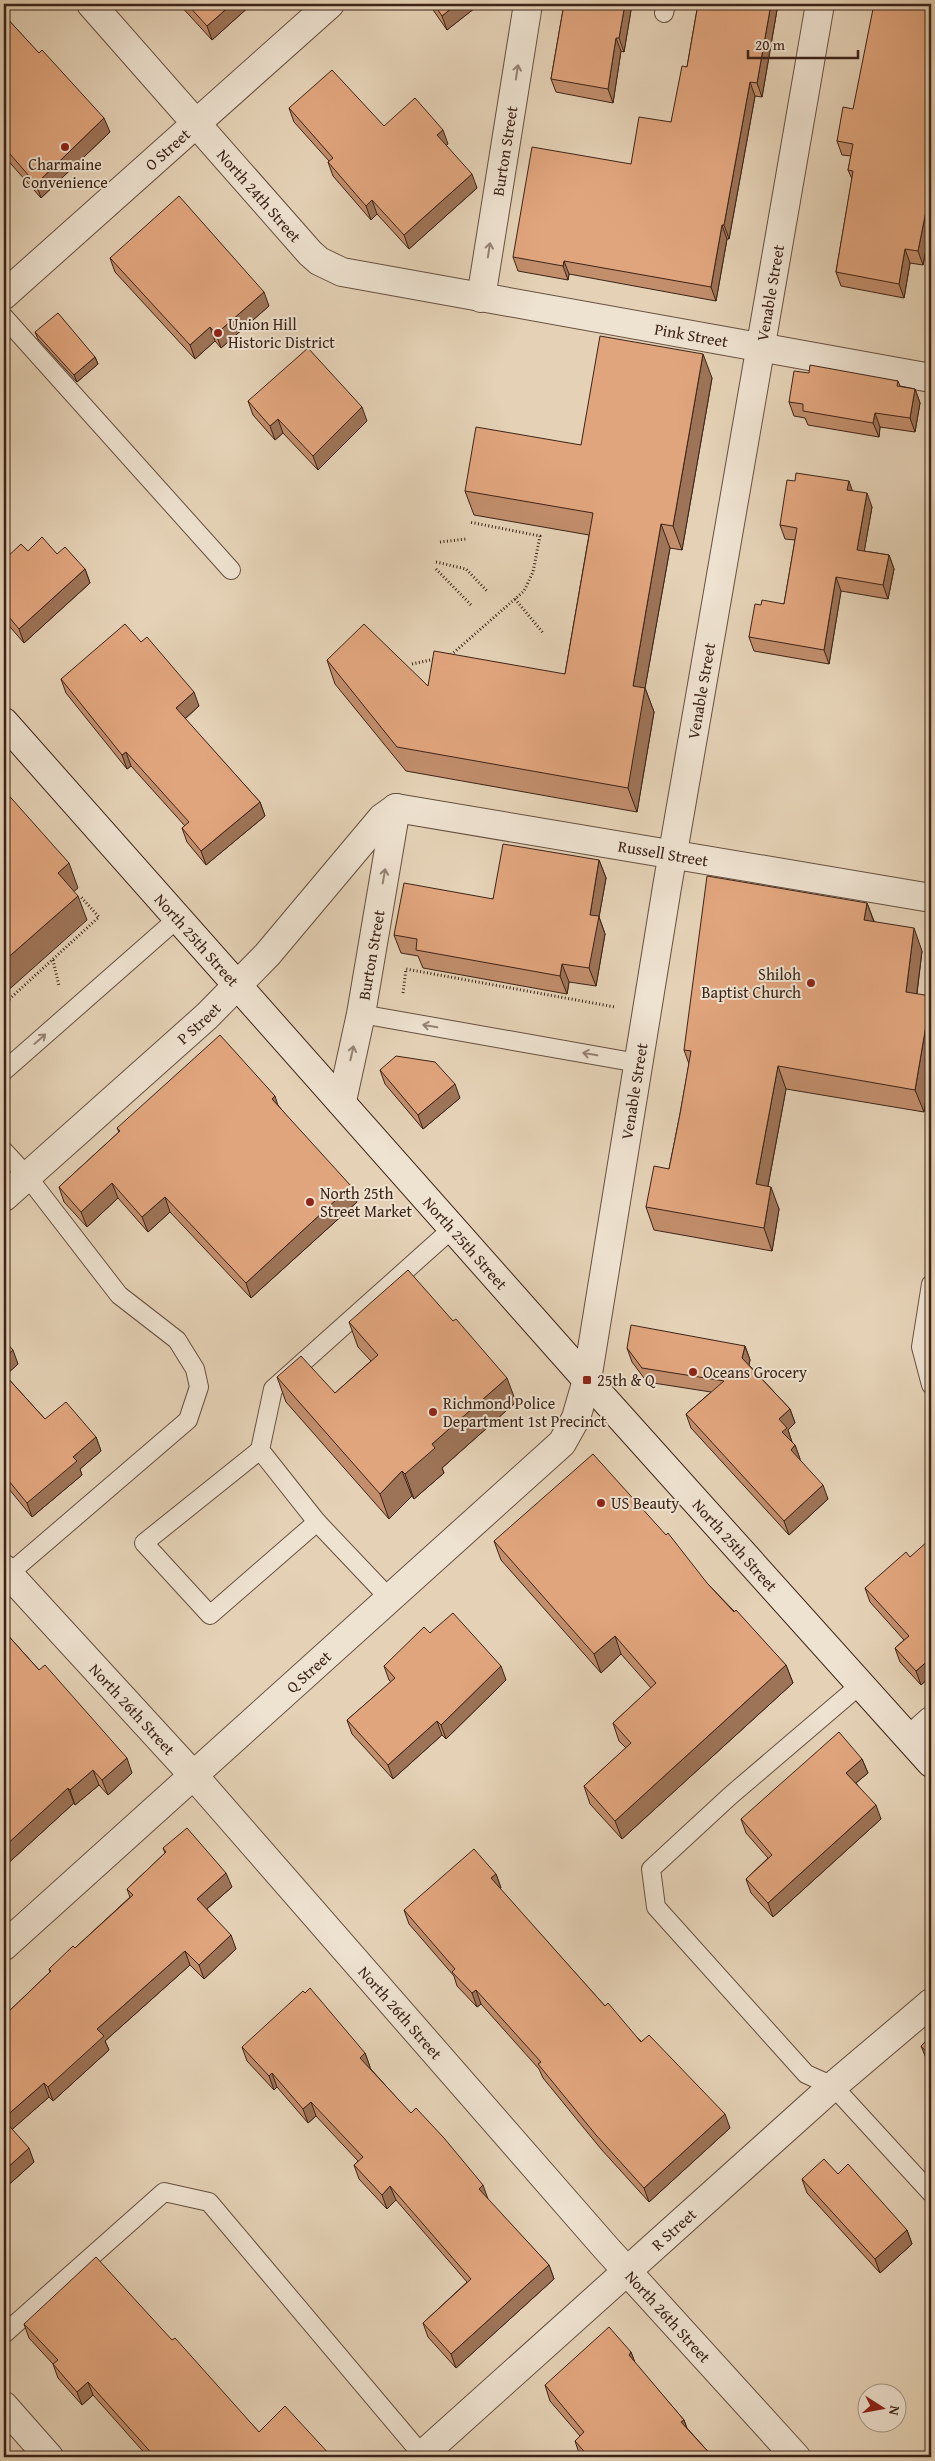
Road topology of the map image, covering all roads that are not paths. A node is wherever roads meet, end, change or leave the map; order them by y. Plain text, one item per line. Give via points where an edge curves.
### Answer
1 (91, 4) edge
2 (330, 4) edge
3 (528, 4) edge
4 (820, 4) edge
5 (196, 123) junction
6 (4, 295) edge
7 (481, 298) junction
8 (4, 317) edge
9 (760, 347) junction
10 (931, 378) edge
11 (231, 570) dead end
12 (4, 722) edge
13 (396, 808) junction
14 (673, 855) junction
15 (931, 898) edge
16 (177, 919) junction
17 (236, 986) junction
18 (361, 1014) junction
19 (638, 1063) junction
20 (4, 1071) edge
21 (342, 1101) junction
22 (4, 1151) edge
23 (27, 1176) junction
24 (4, 1197) edge
25 (452, 1228) junction
26 (931, 1284) edge
27 (587, 1380) junction
28 (931, 1385) edge
29 (260, 1450) junction
30 (317, 1522) junction
31 (5, 1574) edge
32 (390, 1599) junction
33 (860, 1685) junction
34 (931, 1721) edge
35 (911, 1739) junction
36 (931, 1763) edge
37 (194, 1776) junction
38 (4, 1946) edge
39 (931, 2003) edge
40 (833, 2086) junction
41 (931, 2193) edge
42 (627, 2271) junction
43 (4, 2334) edge
44 (4, 2406) edge
45 (422, 2456) edge
46 (49, 2457) edge
47 (796, 2457) edge

1 - 5 street, North 24th Street
2 - 5 street, O Street
7 -> 3 street, Burton Street
4 - 9 street, Venable Street
5 - 6 street, O Street
5 - 7 street, North 24th Street via 319,261 358,276
7 - 9 street, Pink Street
8 - 11 lane
9 - 10 street, Pink Street
9 - 14 street, Venable Street
12 - 16 street, North 25th Street
13 - 14 street, Russell Street
13 - 17 street, P Street via 382,818 267,955
18 -> 13 street, Burton Street
14 - 15 street, Russell Street
14 - 19 street, Venable Street
16 - 17 street, North 25th Street
20 -> 16 lane
17 - 21 street, North 25th Street
17 - 23 street, P Street via 207,1016
19 -> 18 lane
21 -> 18 street, Burton Street
19 - 27 street, Venable Street
21 - 25 street, North 25th Street
22 - 23 lane
23 - 24 street, P Street
23 - 31 lane via 119,1295 177,1340 195,1369 199,1387 188,1420
25 - 27 street, North 25th Street
25 - 29 lane via 273,1389
26 - 28 lane via 921,1347
27 - 32 street, Q Street via 576,1418 562,1442
27 - 33 street, North 25th Street
29 - 30 lane
29 - 30 lane via 144,1544 210,1614
30 - 32 lane
31 - 37 street, North 26th Street
32 - 37 street, Q Street
33 - 35 street, North 25th Street
33 - 40 lane via 730,1796 651,1869 656,1907 806,2074
34 - 35 street
35 - 36 street, North 25th Street
37 - 38 street, Q Street
37 - 42 street, North 26th Street
39 - 40 street, R Street
40 - 41 lane
40 - 42 street, R Street
42 - 45 street, R Street
42 - 47 street, North 26th Street
43 - 45 lane via 164,2192 209,2202
44 - 46 street

